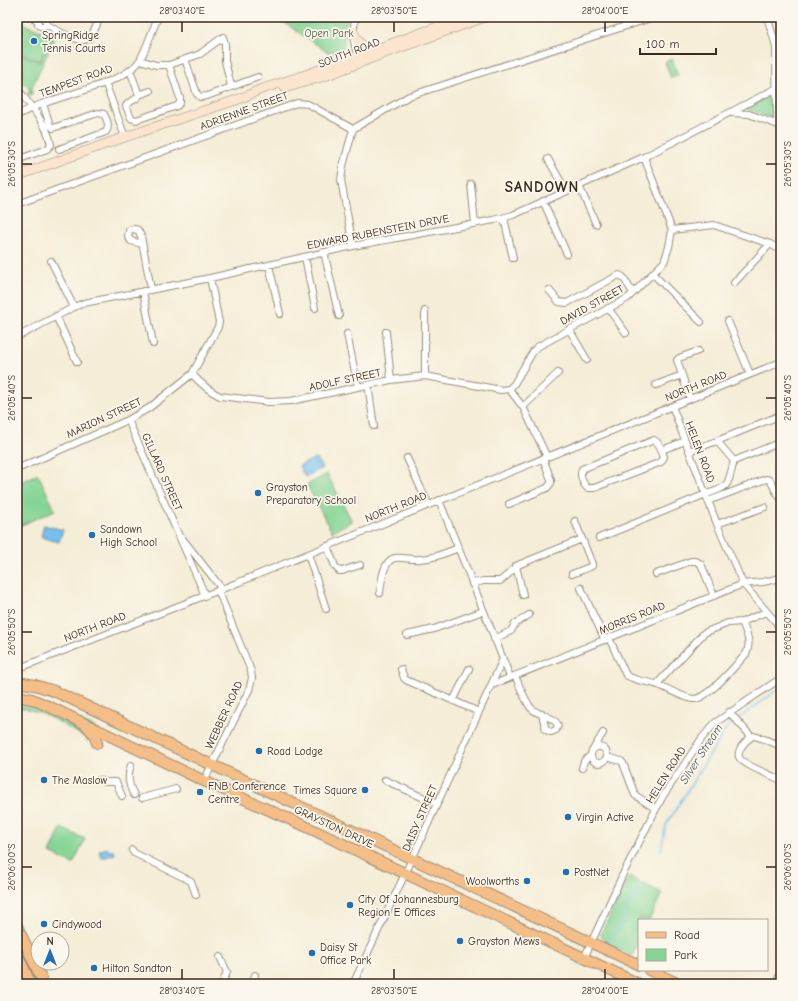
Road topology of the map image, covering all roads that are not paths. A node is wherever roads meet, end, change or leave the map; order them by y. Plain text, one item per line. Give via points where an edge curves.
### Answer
1 (31, 17) edge
2 (100, 17) edge
3 (158, 17) edge
4 (354, 17) edge
5 (465, 17) edge
6 (485, 17) edge
7 (654, 17) edge
8 (767, 17) edge
9 (45, 20) edge
10 (353, 31) junction
11 (378, 48) junction
12 (185, 59) junction
13 (358, 59) junction
14 (140, 60) junction
15 (169, 65) junction
16 (130, 70) junction
17 (258, 77) dead end
18 (105, 82) junction
19 (231, 86) junction
20 (777, 88) junction
21 (17, 90) edge
22 (150, 91) dead end
23 (139, 95) junction
24 (43, 104) junction
25 (32, 107) junction
26 (731, 113) junction
27 (17, 116) edge
28 (779, 125) edge
29 (353, 129) junction
30 (125, 137) junction
31 (59, 149) dead end
32 (644, 157) junction
33 (548, 159) dead end
34 (17, 160) edge
35 (17, 176) edge
36 (471, 184) dead end
37 (579, 186) junction
38 (566, 191) junction
39 (543, 201) junction
40 (17, 204) edge
41 (504, 218) junction
42 (475, 224) junction
43 (596, 224) dead end
44 (672, 230) junction
45 (142, 244) dead end
46 (770, 244) junction
47 (353, 246) junction
48 (781, 250) edge
49 (324, 252) junction
50 (567, 254) dead end
51 (305, 257) junction
52 (513, 258) dead end
53 (51, 261) dead end
54 (269, 265) junction
55 (653, 274) junction
56 (210, 278) junction
57 (734, 283) dead end
58 (150, 289) junction
59 (549, 290) dead end
60 (143, 291) junction
61 (633, 293) junction
62 (74, 307) junction
63 (315, 308) dead end
64 (608, 308) junction
65 (425, 311) dead end
66 (280, 314) dead end
67 (56, 316) junction
68 (339, 316) dead end
69 (728, 321) dead end
70 (700, 322) dead end
71 (569, 329) junction
72 (386, 332) dead end
73 (626, 333) dead end
74 (347, 334) dead end
75 (17, 337) edge
76 (153, 344) dead end
77 (698, 351) dead end
78 (587, 360) dead end
79 (77, 362) dead end
80 (781, 362) edge
81 (558, 373) dead end
82 (192, 374) junction
83 (750, 374) junction
84 (682, 375) junction
85 (425, 376) junction
86 (391, 380) junction
87 (368, 385) junction
88 (656, 386) dead end
89 (358, 387) junction
90 (509, 390) junction
91 (690, 399) junction
92 (672, 406) junction
93 (523, 407) junction
94 (781, 414) edge
95 (128, 420) junction
96 (374, 426) dead end
97 (685, 441) junction
98 (717, 441) junction
99 (781, 442) edge
100 (662, 450) junction
101 (689, 451) junction
102 (406, 458) dead end
103 (545, 458) junction
104 (734, 461) junction
105 (17, 469) edge
106 (706, 494) junction
107 (781, 498) edge
108 (439, 500) junction
109 (708, 501) junction
110 (428, 504) junction
111 (509, 504) dead end
112 (765, 507) dead end
113 (575, 521) dead end
114 (717, 524) junction
115 (177, 532) junction
116 (599, 538) dead end
117 (582, 539) junction
118 (327, 546) junction
119 (458, 548) junction
120 (308, 554) junction
121 (360, 565) dead end
122 (516, 566) junction
123 (572, 574) dead end
124 (656, 574) dead end
125 (781, 578) edge
126 (472, 584) junction
127 (743, 584) junction
128 (582, 588) dead end
129 (220, 589) junction
130 (380, 593) dead end
131 (205, 595) junction
132 (523, 595) dead end
133 (714, 596) junction
134 (326, 608) dead end
135 (483, 611) junction
136 (766, 612) junction
137 (529, 615) dead end
138 (742, 622) junction
139 (781, 628) edge
140 (407, 635) dead end
141 (494, 639) junction
142 (607, 639) junction
143 (503, 659) junction
144 (17, 669) edge
145 (401, 669) dead end
146 (469, 669) dead end
147 (512, 677) junction
148 (781, 678) edge
149 (17, 682) edge
150 (656, 684) junction
151 (492, 685) junction
152 (17, 696) edge
153 (453, 701) junction
154 (91, 709) junction
155 (479, 712) junction
156 (542, 714) dead end
157 (731, 714) junction
158 (81, 721) junction
159 (103, 732) junction
160 (603, 732) dead end
161 (751, 736) junction
162 (97, 744) dead end
163 (781, 746) edge
164 (594, 748) junction
165 (590, 756) junction
166 (607, 757) junction
167 (131, 765) dead end
168 (212, 766) junction
169 (582, 768) dead end
170 (99, 780) dead end
171 (385, 780) dead end
172 (781, 780) edge
173 (204, 781) junction
174 (176, 789) dead end
175 (134, 795) dead end
176 (122, 796) dead end
177 (142, 798) dead end
178 (437, 804) junction
179 (656, 809) junction
180 (134, 854) dead end
181 (412, 860) junction
182 (176, 873) junction
183 (404, 873) junction
184 (180, 880) dead end
185 (196, 895) dead end
186 (17, 926) edge
187 (591, 942) junction
188 (17, 954) edge
189 (220, 957) dead end
190 (584, 958) junction
191 (638, 965) edge
192 (651, 971) edge
193 (781, 972) edge
194 (255, 975) dead end
195 (31, 984) edge
196 (44, 984) edge
197 (222, 984) edge
198 (252, 984) edge
199 (353, 984) edge
200 (639, 984) edge
201 (678, 984) edge
202 (776, 984) edge

1 - 9 street via 38,20 42,17
2 - 9 street via 91,37 83,40 76,39
3 - 14 street, TEMPEST ROAD
4 - 10 street
5 - 11 street, SOUTH ROAD
6 - 13 street, SOUTH ROAD
7 - 29 street via 409,96
8 - 20 street via 776,48
10 - 11 street via 362,46
10 - 13 street
11 - 13 street, SOUTH ROAD
12 - 15 street
12 - 19 street via 199,96
12 - 19 street via 200,54 223,37
13 - 30 street, SOUTH ROAD via 325,76 242,98
14 - 15 street via 156,65
14 - 16 street, TEMPEST ROAD
15 - 23 street via 181,102 179,105 134,120 126,106
16 - 18 street, TEMPEST ROAD
16 - 23 street
17 - 19 street
18 - 24 street, TEMPEST ROAD
18 - 30 street
20 - 26 street, EDWARD RUBENSTEIN DRIVE
20 - 28 street
21 - 25 street
22 - 23 street
24 - 25 street, TEMPEST ROAD
24 - 31 street via 53,128 98,113 104,114 108,127 106,132
25 - 27 street, TEMPEST ROAD
25 - 34 street via 43,122 51,145
26 - 28 street via 749,114
26 - 32 street, EDWARD RUBENSTEIN DRIVE
29 - 40 street, ADRIENNE STREET via 308,104 297,103
29 - 47 street via 342,180
30 - 35 street, SOUTH ROAD
32 - 37 street, EDWARD RUBENSTEIN DRIVE
32 - 44 street
33 - 38 street
36 - 42 street
37 - 38 street, EDWARD RUBENSTEIN DRIVE
37 - 43 street
38 - 39 street, EDWARD RUBENSTEIN DRIVE
39 - 41 street, EDWARD RUBENSTEIN DRIVE
39 - 50 street
41 - 42 street, EDWARD RUBENSTEIN DRIVE
41 - 52 street
42 - 47 street, EDWARD RUBENSTEIN DRIVE
44 - 46 street via 714,225
44 - 55 street, DAVID STREET via 667,257
45 - 58 street
46 - 48 street
46 - 57 street
47 - 49 street, EDWARD RUBENSTEIN DRIVE
49 - 51 street, EDWARD RUBENSTEIN DRIVE
49 - 68 street
51 - 54 street, EDWARD RUBENSTEIN DRIVE
51 - 63 street
53 - 62 street
54 - 56 street, EDWARD RUBENSTEIN DRIVE
54 - 66 street
55 - 61 street, DAVID STREET
55 - 70 street
56 - 58 street, EDWARD RUBENSTEIN DRIVE
56 - 82 street via 219,322
58 - 60 street, EDWARD RUBENSTEIN DRIVE
59 - 61 street via 563,304 619,275 624,277
60 - 62 street, EDWARD RUBENSTEIN DRIVE
60 - 76 street
61 - 64 street, DAVID STREET
62 - 67 street, EDWARD RUBENSTEIN DRIVE
64 - 71 street, DAVID STREET
64 - 73 street
65 - 85 street
67 - 75 street, EDWARD RUBENSTEIN DRIVE
67 - 79 street
69 - 83 street
71 - 78 street
71 - 90 street, DAVID STREET via 534,350
72 - 86 street
74 - 89 street
77 - 84 street via 678,359
80 - 83 street, NORTH ROAD
81 - 93 street
82 - 89 street, ADOLF STREET via 200,383 220,396 269,402 291,401
82 - 95 street, MARION STREET via 149,408
83 - 91 street, NORTH ROAD
84 - 88 street
84 - 91 street
85 - 86 street, ADOLF STREET
85 - 90 street, ADOLF STREET
86 - 87 street, ADOLF STREET
87 - 89 street, ADOLF STREET
87 - 96 street
90 - 93 street
91 - 92 street, NORTH ROAD
92 - 97 street, HELEN ROAD
92 - 103 street, NORTH ROAD
93 - 103 street
94 - 98 street
95 - 105 street, MARION STREET
95 - 115 street, GILLARD STREET
97 - 100 street
97 - 101 street, HELEN ROAD
98 - 101 street
98 - 104 street
99 - 104 street
100 - 100 street via 664,456 660,462 594,488 587,488 580,474 585,467 652,441 658,442
101 - 106 street, HELEN ROAD
102 - 110 street
103 - 108 street, NORTH ROAD
103 - 111 street via 551,483 547,488
104 - 106 street via 725,486
106 - 109 street, HELEN ROAD
106 - 116 street
107 - 109 street via 770,480 763,479
108 - 110 street, NORTH ROAD
108 - 119 street
109 - 114 street, HELEN ROAD
110 - 118 street, NORTH ROAD
112 - 114 street
113 - 117 street
114 - 127 street, HELEN ROAD
115 - 129 street, GILLARD STREET
115 - 131 street, GILLARD STREET
117 - 122 street
117 - 123 street via 592,566
118 - 120 street, NORTH ROAD
118 - 121 street via 339,571
119 - 126 street
119 - 130 street via 433,558 391,560 386,565
120 - 129 street, NORTH ROAD
120 - 134 street
122 - 126 street via 500,581
122 - 132 street
124 - 133 street via 691,561 698,562
125 - 127 street, MORRIS ROAD
126 - 135 street
127 - 133 street, MORRIS ROAD
127 - 136 street, HELEN ROAD
128 - 142 street
129 - 131 street, NORTH ROAD
129 - 168 street, WEBBER ROAD via 252,678 249,690
131 - 144 street, NORTH ROAD
133 - 142 street, MORRIS ROAD
135 - 140 street via 434,629
135 - 141 street
136 - 138 street
136 - 139 street, HELEN ROAD
137 - 141 street via 515,624 511,631
138 - 150 street via 728,623 704,633
138 - 150 street via 749,642 748,651 704,696 692,698
141 - 143 street
142 - 147 street, MORRIS ROAD
142 - 150 street via 626,675
143 - 147 street
143 - 151 street, DAISY STREET
145 - 153 street via 406,680
146 - 153 street
147 - 151 street, MORRIS ROAD
147 - 156 street via 530,707
148 - 157 street, HELEN ROAD
149 - 154 main road, GRAYSTON DRIVE via 45,688
151 - 155 street, DAISY STREET
152 - 158 main road, GRAYSTON DRIVE via 40,702
153 - 155 street
154 - 159 main road via 102,723
154 - 168 main road, GRAYSTON DRIVE
155 - 178 street, DAISY STREET
157 - 161 street
157 - 179 street, HELEN ROAD via 710,727
158 - 159 main road, GRAYSTON DRIVE
158 - 162 main road via 94,734
159 - 173 main road, GRAYSTON DRIVE
160 - 164 street
161 - 163 street via 764,738
161 - 172 street via 738,756 745,763
164 - 165 street
164 - 166 street via 604,749
165 - 166 street via 598,763
165 - 169 street via 584,761
166 - 179 street via 623,763 635,795
167 - 175 street via 128,782
168 - 173 street, WEBBER ROAD
168 - 181 main road, GRAYSTON DRIVE
170 - 176 street via 116,782
171 - 178 street
173 - 183 main road, GRAYSTON DRIVE
174 - 177 street
178 - 181 street, DAISY STREET
179 - 187 street, HELEN ROAD
180 - 182 street
181 - 183 street, DAISY STREET
181 - 187 main road, GRAYSTON DRIVE
182 - 184 street
182 - 185 street via 190,881
183 - 190 main road, GRAYSTON DRIVE
183 - 199 street, DAISY STREET
186 - 196 main road
187 - 190 street, HELEN ROAD
187 - 191 main road, GRAYSTON DRIVE
188 - 195 main road
189 - 197 street via 227,972
190 - 200 main road, GRAYSTON DRIVE
192 - 201 main road
193 - 202 street
194 - 198 street

